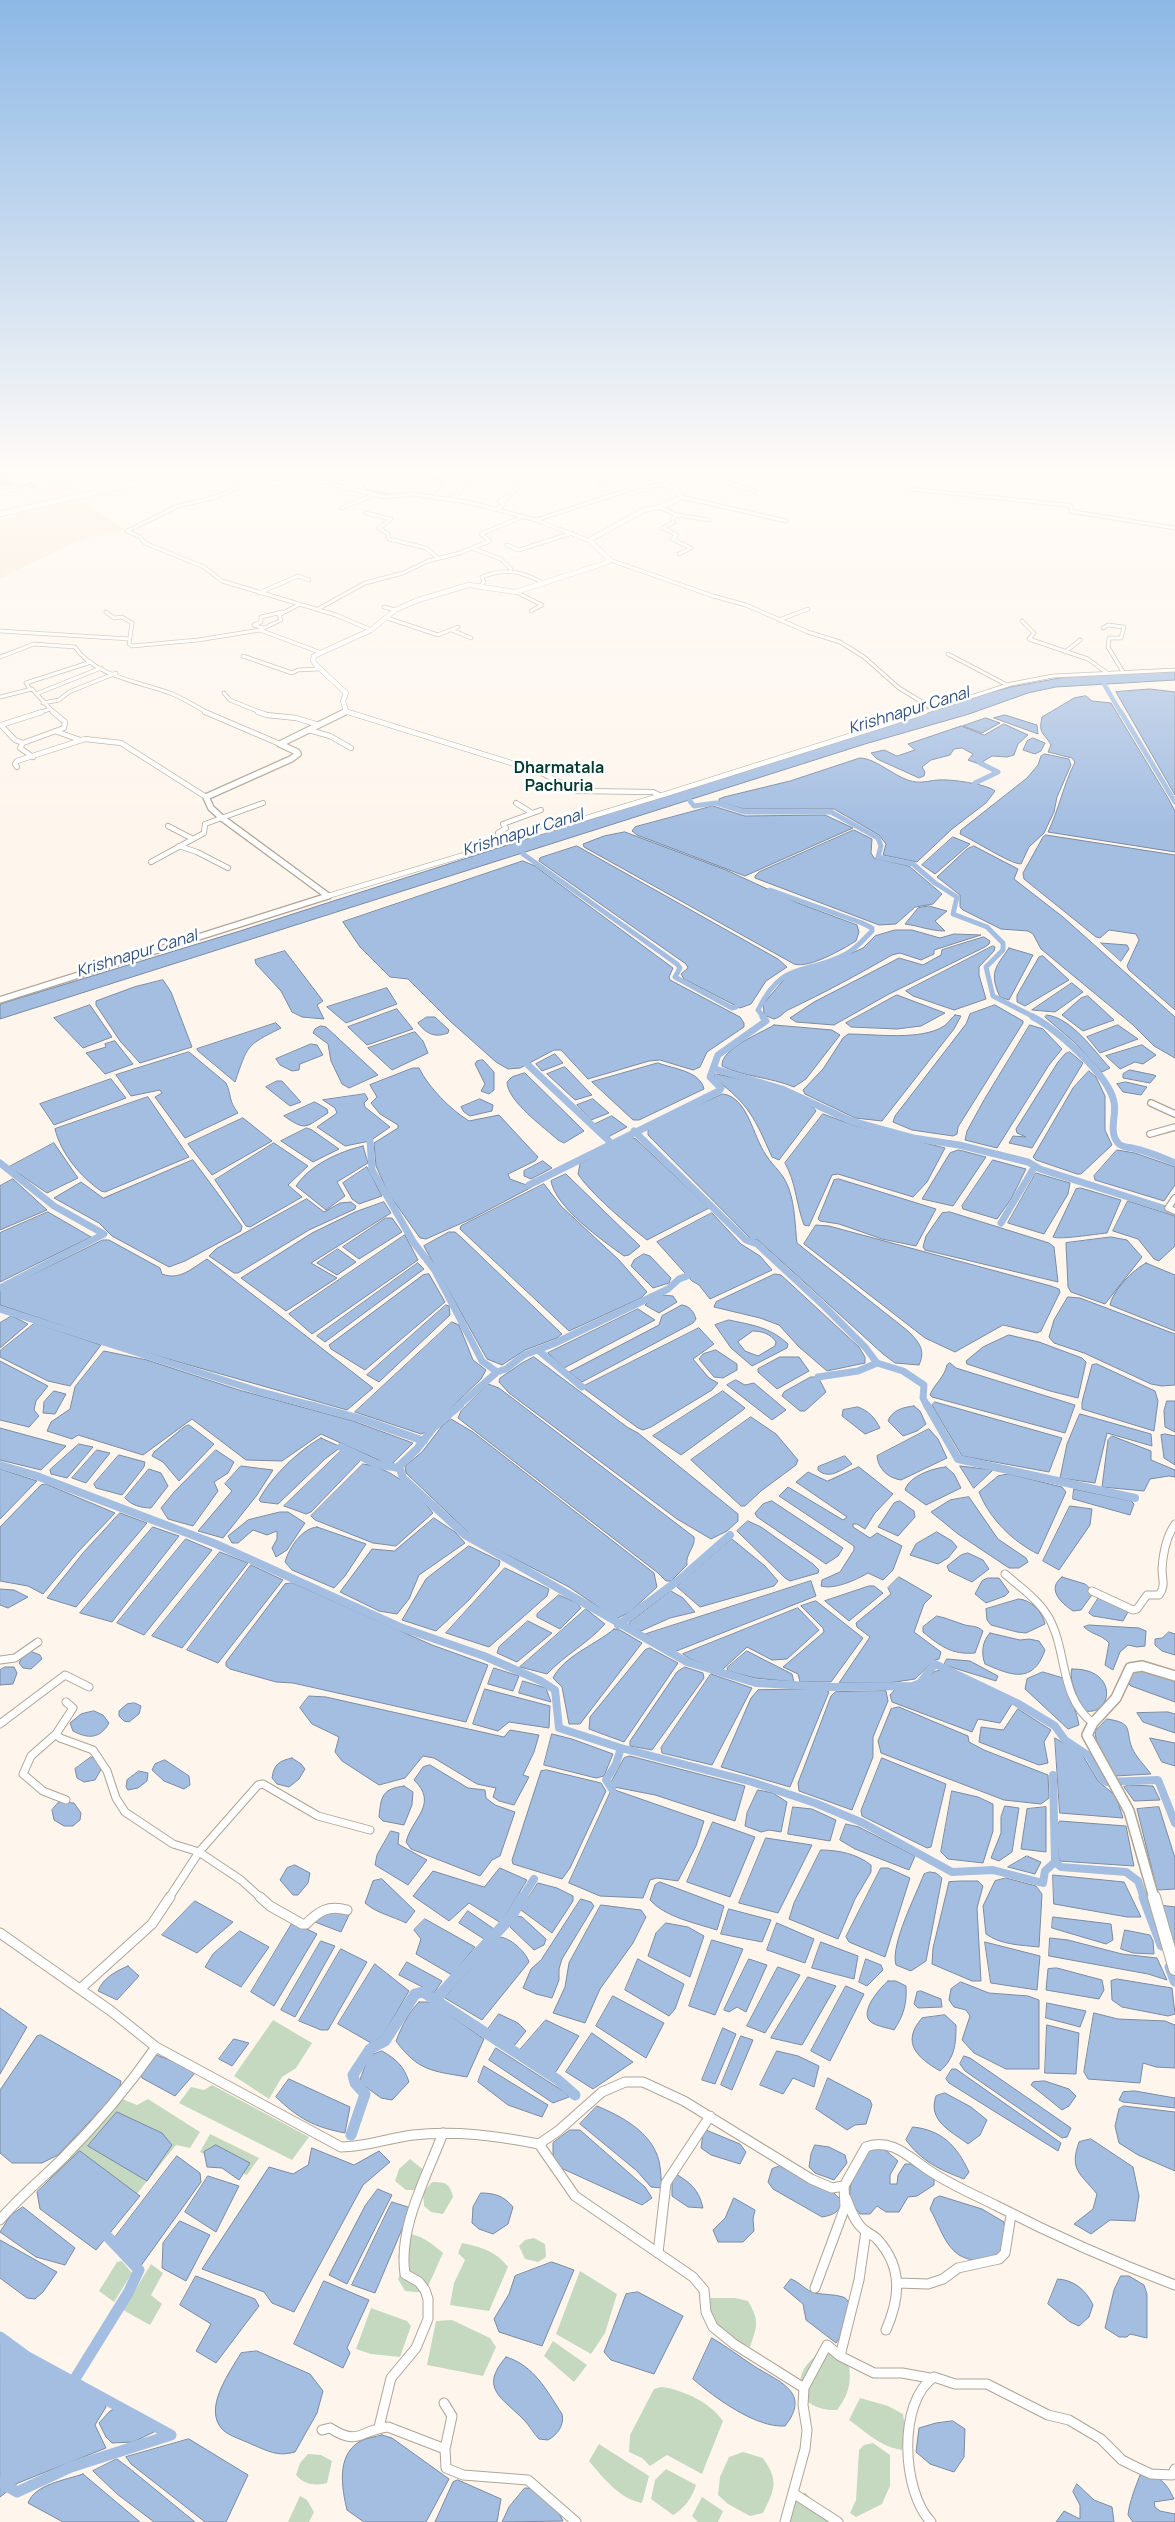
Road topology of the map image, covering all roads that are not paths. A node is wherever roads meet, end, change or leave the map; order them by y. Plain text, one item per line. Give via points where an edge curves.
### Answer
1 (248, 590) edge
2 (267, 590) edge
3 (354, 590) edge
4 (454, 590) edge
5 (502, 590) edge
6 (522, 590) edge
7 (695, 590) edge
8 (516, 592) junction
9 (259, 593) junction
10 (298, 605) junction
11 (384, 607) dead end
12 (318, 609) junction
13 (808, 609) dead end
14 (395, 610) junction
15 (531, 611) dead end
16 (106, 612) dead end
17 (282, 612) junction
18 (388, 618) junction
19 (779, 620) junction
20 (1022, 621) dead end
21 (458, 627) dead end
22 (1103, 628) dead end
23 (261, 629) junction
24 (370, 630) junction
25 (452, 630) junction
26 (0, 631) edge
27 (64, 636) junction
28 (471, 638) dead end
29 (130, 639) junction
30 (1080, 640) dead end
31 (57, 645) junction
32 (319, 652) junction
33 (1065, 652) junction
34 (948, 654) dead end
35 (0, 656) edge
36 (243, 656) dead end
37 (91, 662) junction
38 (101, 668) junction
39 (318, 669) junction
40 (1175, 670) edge
41 (1123, 672) junction
42 (116, 673) junction
43 (1107, 673) junction
44 (1007, 685) junction
45 (30, 689) junction
46 (224, 693) dead end
47 (36, 694) junction
48 (0, 697) edge
49 (43, 703) junction
50 (932, 708) junction
51 (50, 709) junction
52 (346, 711) junction
53 (319, 725) junction
54 (0, 727) edge
55 (309, 730) junction
56 (55, 731) junction
57 (80, 740) junction
58 (23, 743) junction
59 (280, 744) junction
60 (351, 748) dead end
61 (32, 757) junction
62 (18, 767) dead end
63 (659, 795) junction
64 (206, 797) junction
65 (263, 803) dead end
66 (516, 803) dead end
67 (540, 810) dead end
68 (532, 813) junction
69 (222, 818) junction
70 (168, 826) dead end
71 (193, 839) junction
72 (511, 842) junction
73 (180, 846) junction
74 (151, 862) dead end
75 (228, 868) dead end
76 (328, 896) junction
77 (0, 1000) edge
78 (1152, 1104) dead end
79 (1175, 1114) edge
80 (1175, 1127) edge
81 (1150, 1134) dead end
82 (1175, 1198) edge
83 (1175, 1211) edge
84 (1175, 1524) edge
85 (1005, 1574) dead end
86 (1092, 1591) dead end
87 (38, 1642) dead end
88 (0, 1660) edge
89 (1175, 1676) edge
90 (89, 1686) dead end
91 (66, 1702) dead end
92 (1093, 1723) junction
93 (0, 1724) edge
94 (56, 1734) junction
95 (66, 1800) dead end
96 (370, 1830) dead end
97 (199, 1852) junction
98 (347, 1910) dead end
99 (0, 1933) edge
100 (1175, 1969) edge
101 (80, 1989) junction
102 (156, 2047) junction
103 (710, 2116) junction
104 (443, 2133) junction
105 (539, 2144) junction
106 (844, 2186) junction
107 (846, 2198) junction
108 (1011, 2215) junction
109 (0, 2220) edge
110 (866, 2232) junction
111 (658, 2253) junction
112 (898, 2283) junction
113 (1175, 2285) edge
114 (815, 2288) dead end
115 (886, 2330) dead end
116 (840, 2356) junction
117 (930, 2378) junction
118 (804, 2388) junction
119 (444, 2403) dead end
120 (380, 2427) junction
121 (322, 2430) dead end
122 (445, 2449) junction
123 (1175, 2469) edge
124 (793, 2493) junction
125 (576, 2522) edge
126 (784, 2522) edge
127 (838, 2522) edge
128 (925, 2522) edge
129 (931, 2522) edge

1 - 9 street
2 - 9 street
3 - 12 street
4 - 14 street
5 - 8 street
6 - 8 street
7 - 19 street via 750,606
8 - 15 street via 542,605
9 - 10 street
10 - 12 street
10 - 17 street
11 - 14 street
12 - 24 street
13 - 19 street
14 - 18 street
16 - 29 street via 114,618 122,616 132,623
17 - 23 street via 278,623
17 - 23 street via 261,617 260,622 254,625
18 - 24 street
18 - 25 street via 435,635
19 - 50 street via 840,642 864,657 899,688
20 - 33 street via 1034,633 1029,639
21 - 25 street
22 - 41 street via 1108,625 1124,627 1120,638 1108,638 1108,645
23 - 29 street via 145,646 130,645
23 - 32 street
24 - 32 street
25 - 28 street
26 - 27 street
27 - 29 street
27 - 31 street
30 - 33 street
31 - 35 street via 34,644
31 - 37 street via 76,648 77,653
32 - 39 street via 313,658
33 - 43 street via 1088,659
34 - 44 street
36 - 39 street via 292,673
37 - 38 street
37 - 45 street via 26,683
38 - 42 street
38 - 47 street
39 - 52 street via 341,685 346,693
40 - 41 street
41 - 43 street
42 - 49 street via 68,692 59,700
42 - 59 street via 170,693 240,729
43 - 44 street via 1053,676
44 - 50 street
45 - 47 street
45 - 48 street
46 - 53 street via 230,700 267,715 296,718
47 - 49 street
49 - 51 street
50 - 63 street
51 - 54 street
51 - 56 street via 65,722 64,728
52 - 53 street
52 - 63 street via 472,748 540,772 577,791 653,792
53 - 55 street
54 - 58 street via 14,740
55 - 59 street
55 - 60 street via 330,736
56 - 57 street
56 - 58 street
57 - 61 street
57 - 64 street via 118,742
58 - 61 street via 20,748
59 - 64 street via 298,754
61 - 62 street via 15,762
63 - 72 street
64 - 69 street via 211,808
65 - 69 street
66 - 68 street
67 - 68 street
68 - 72 street via 503,824 506,828 498,833
69 - 71 street via 205,824 204,833
69 - 76 street
70 - 71 street
71 - 73 street
72 - 76 street
73 - 74 street
73 - 75 street
76 - 77 street
78 - 79 street
80 - 81 street
82 - 83 street via 1168,1208
84 - 86 street via 1166,1540 1162,1570 1165,1584 1159,1595 1147,1595 1135,1610
85 - 92 street via 1048,1618 1057,1637 1060,1662 1080,1713
87 - 88 street via 15,1658
89 - 92 street via 1142,1666 1130,1668 1116,1698
90 - 93 street via 65,1675
91 - 94 street via 73,1708
92 - 100 street via 1089,1741 1131,1817
94 - 95 street via 31,1756 23,1774 43,1791
94 - 97 street via 93,1750 107,1771 116,1798 125,1812 173,1844
96 - 97 street via 318,1816 263,1784 258,1785
97 - 98 street via 241,1880 270,1906 302,1924 324,1907
97 - 101 street via 152,1924
99 - 101 street
101 - 102 street
102 - 104 street via 341,2147 357,2148 390,2139
102 - 109 street via 122,2093
103 - 105 street via 684,2100 643,2082 624,2082 602,2092
103 - 106 street via 811,2180 832,2188
103 - 111 street via 666,2183
104 - 105 street via 496,2135
104 - 120 street via 407,2234 402,2258 405,2274 419,2282 427,2296 429,2317 412,2355 390,2379
105 - 111 street via 575,2196
106 - 107 street
106 - 108 street via 866,2147 882,2143
107 - 110 street via 857,2222
107 - 114 street
108 - 112 street via 1005,2253 999,2259 958,2268 943,2280 928,2284
108 - 113 street
110 - 112 street via 883,2246
110 - 116 street via 859,2280
111 - 118 street via 693,2277 704,2290 706,2312 713,2327
112 - 115 street via 896,2308
116 - 117 street via 874,2373
116 - 118 street via 827,2345
117 - 123 street via 955,2384 987,2384 1048,2415 1069,2420 1102,2440 1122,2460 1144,2471 1168,2476
117 - 129 street via 923,2384 915,2403 908,2449 916,2500
118 - 124 street via 807,2430
119 - 122 street via 452,2416
120 - 121 street via 357,2439 343,2439 326,2428
120 - 122 street via 388,2427
122 - 125 street via 446,2468 454,2473 528,2480
124 - 126 street
124 - 127 street
128 - 129 street

